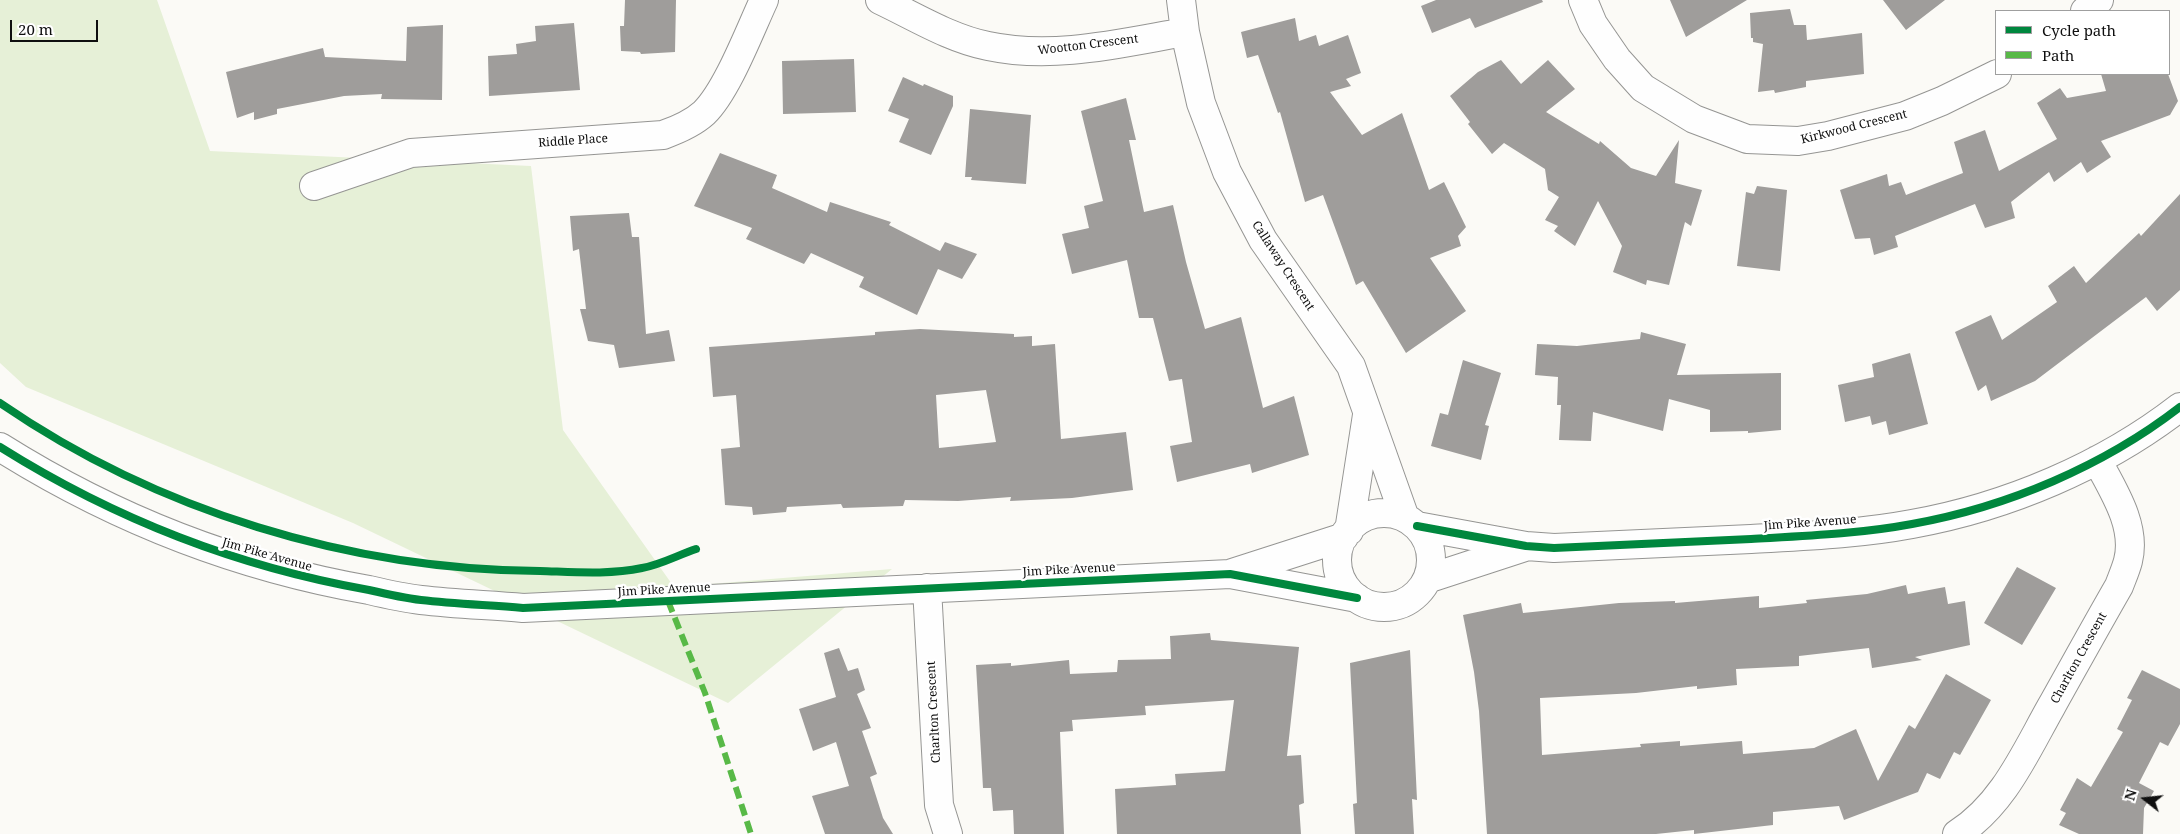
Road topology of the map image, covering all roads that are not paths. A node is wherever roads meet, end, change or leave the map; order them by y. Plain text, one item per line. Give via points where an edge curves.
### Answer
1 (764, 0) edge
2 (880, 0) edge
3 (1181, 0) edge
4 (1583, 0) edge
5 (2099, 0) edge
6 (2086, 10) edge
7 (1185, 32) junction
8 (1995, 75) edge
9 (314, 186) dead end
10 (2180, 407) edge
11 (1367, 411) junction
12 (0, 447) edge
13 (2097, 460) junction
14 (1411, 522) junction
15 (1346, 534) junction
16 (1526, 546) junction
17 (1230, 574) junction
18 (1427, 579) junction
19 (927, 588) junction
20 (1357, 598) junction
21 (948, 834) edge
22 (1957, 834) edge

1 - 9 street, Riddle Place via 722,88 704,113 676,131 663,135 411,153
2 - 7 street, Wootton Crescent via 978,43 1030,52 1073,50
3 - 7 street, Callaway Crescent
4 - 8 street, Kirkwood Crescent via 1617,59 1644,88 1694,119 1747,139 1798,142 1838,134 1905,116 1942,102
5 - 6 street
7 - 11 street, Callaway Crescent via 1201,103 1227,172 1263,240 1351,366
10 - 13 street, Jim Pike Avenue
11 - 14 street, Callaway Crescent
11 - 15 street, Callaway Crescent
12 - 19 street, Jim Pike Avenue via 121,514 218,552 318,581 420,600 523,608
13 - 16 street, Jim Pike Avenue via 2027,492 1912,525 1817,535 1554,548
13 - 22 street, Charlton Crescent via 2120,503 2129,531 2126,568 2013,776 1989,809
14 - 15 street via 1386,514 1368,516
14 - 16 street, Jim Pike Avenue
14 - 18 street via 1425,537 1430,551
15 - 17 street, Jim Pike Avenue
15 - 20 street via 1339,550 1338,564 1347,589
16 - 18 street, Jim Pike Avenue
17 - 19 street, Jim Pike Avenue
17 - 20 street, Jim Pike Avenue
18 - 20 street via 1420,591 1397,606 1383,608
19 - 21 street, Charlton Crescent via 939,805

